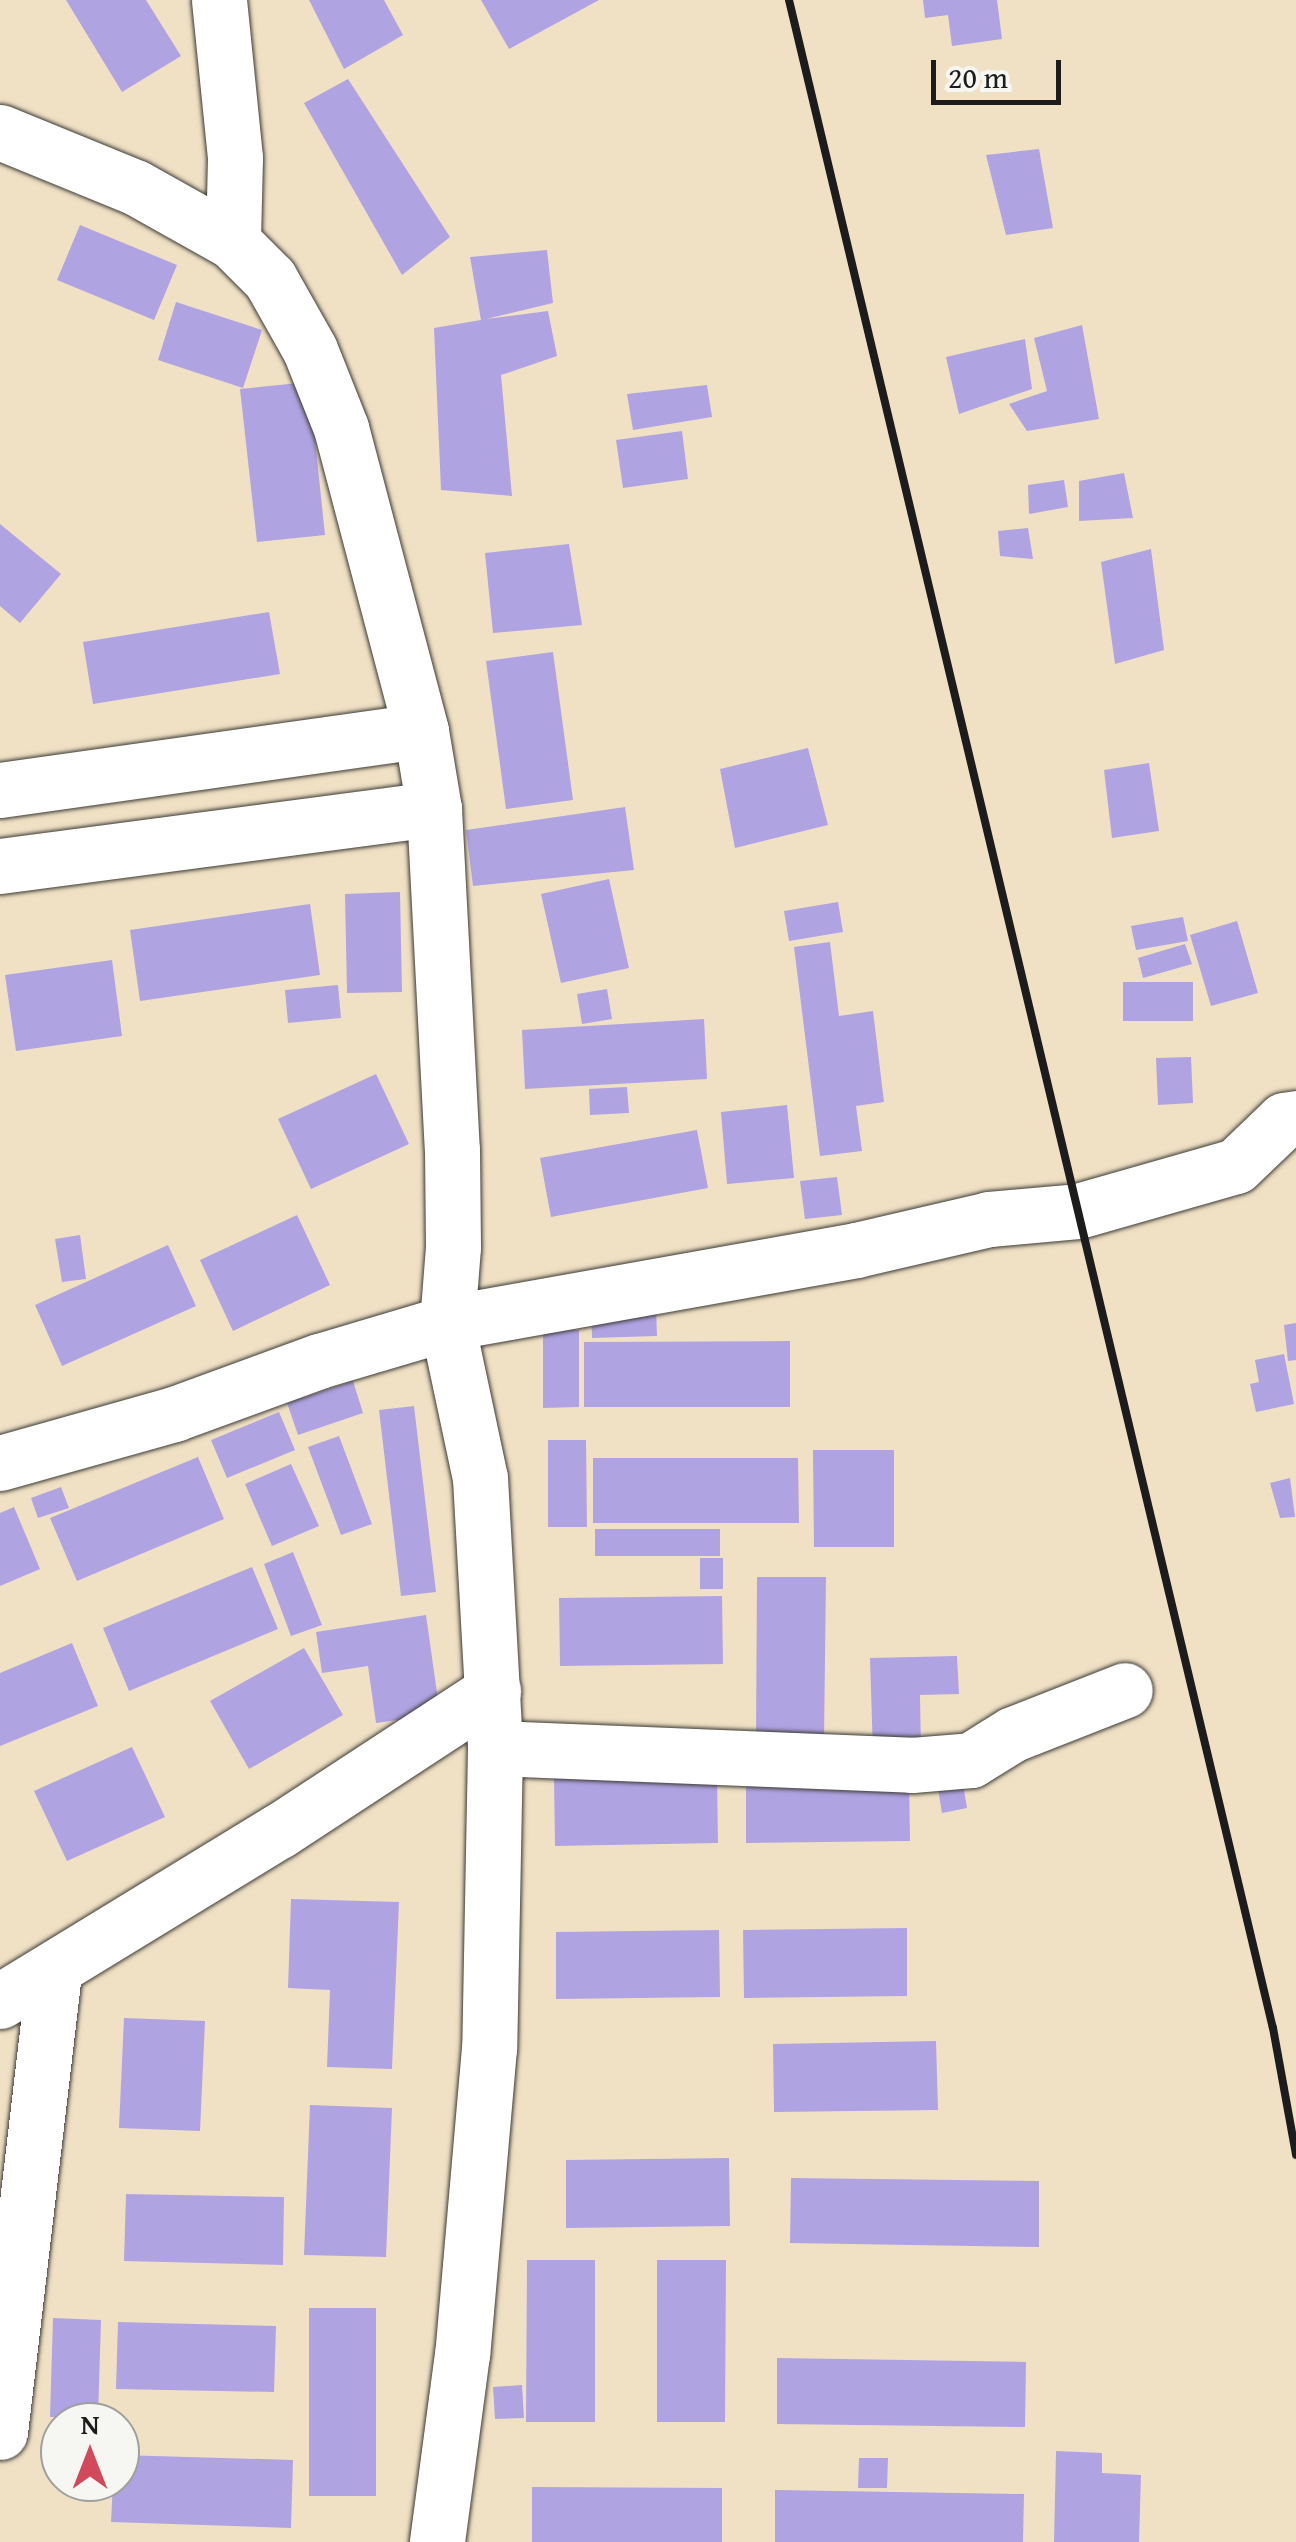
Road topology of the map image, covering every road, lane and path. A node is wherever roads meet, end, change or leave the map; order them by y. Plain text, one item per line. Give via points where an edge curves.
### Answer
1 (220, 0) edge
2 (0, 132) edge
3 (234, 242) junction
4 (421, 731) junction
5 (0, 790) edge
6 (434, 809) junction
7 (0, 866) edge
8 (1296, 1118) edge
9 (446, 1323) junction
10 (0, 1463) edge
11 (1126, 1690) dead end
12 (493, 1691) junction
13 (495, 1748) junction
14 (54, 1969) junction
15 (0, 2001) edge
16 (0, 2432) edge
17 (438, 2542) edge

1 - 3 street via 235,158
2 - 3 street via 135,187
3 - 4 street via 270,279 310,350 341,428
4 - 5 street
4 - 6 street
6 - 7 street
6 - 9 street via 452,1169
8 - 9 street via 1284,1120 1236,1166 1078,1211 989,1219 856,1250
9 - 10 street via 174,1414
9 - 12 street via 480,1478
11 - 13 street via 1014,1734 971,1760 912,1765
12 - 13 street
12 - 14 street
13 - 17 street via 489,2048
14 - 15 street
14 - 16 street

